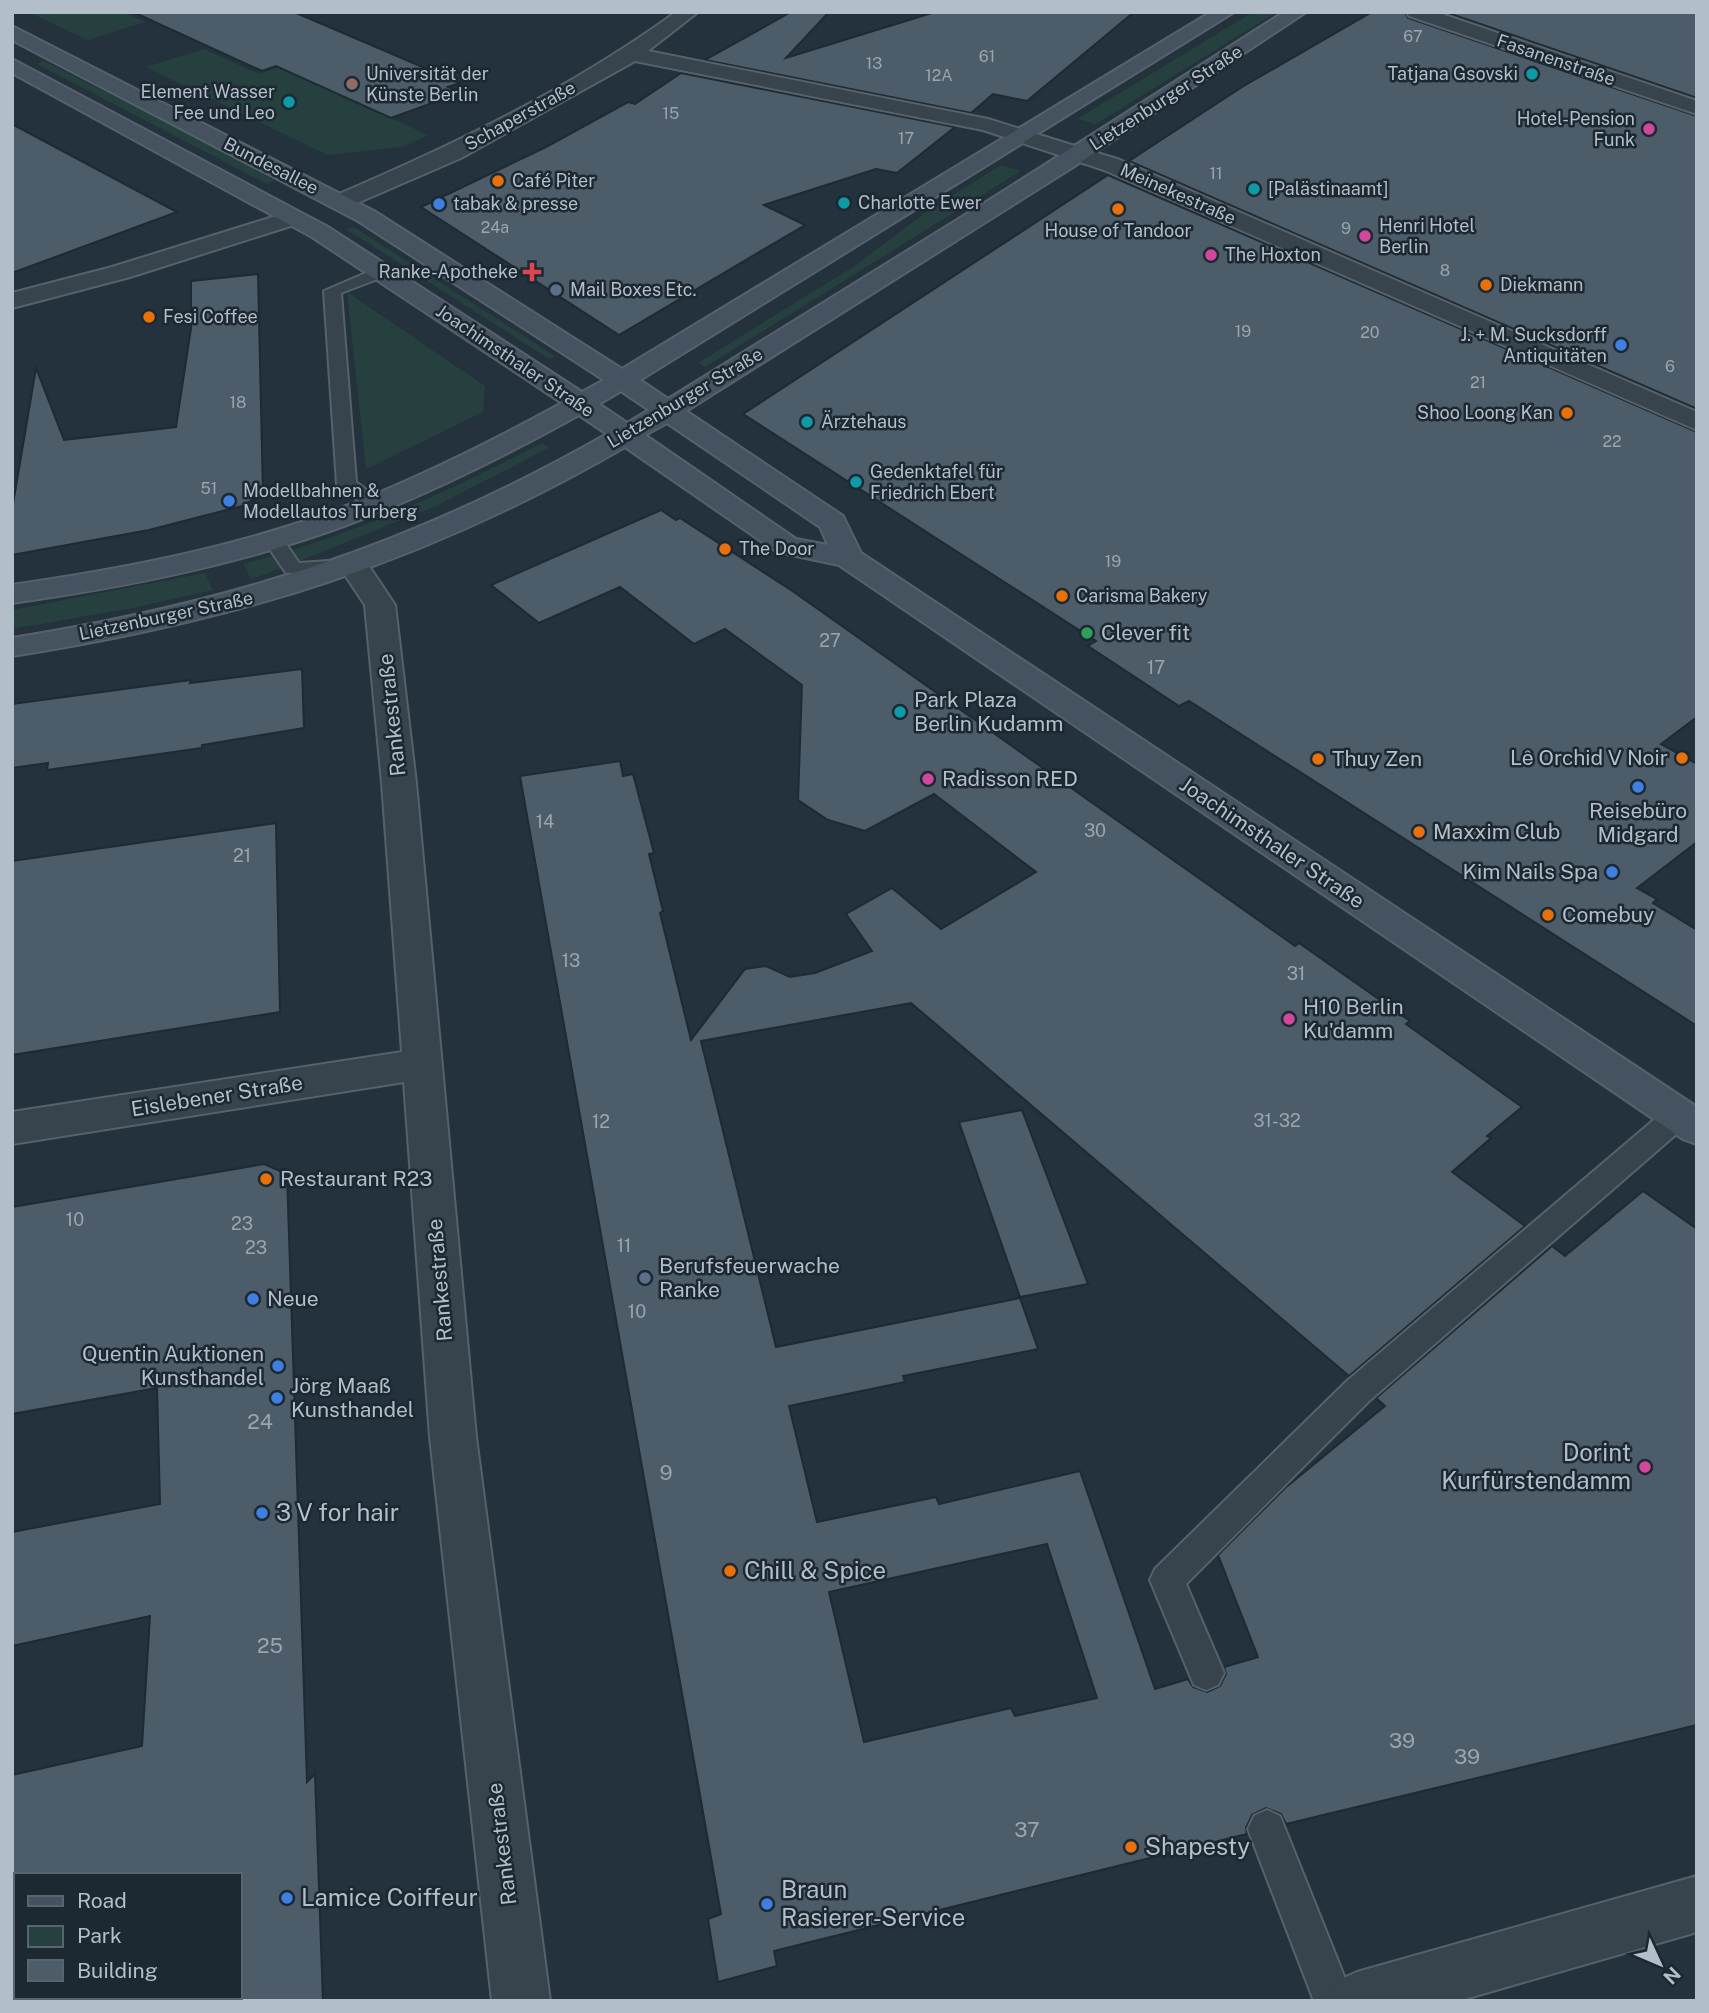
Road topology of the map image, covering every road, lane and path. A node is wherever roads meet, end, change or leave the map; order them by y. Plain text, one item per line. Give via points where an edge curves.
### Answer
1 (689, 12) edge
2 (1225, 12) edge
3 (1297, 12) edge
4 (1416, 12) edge
5 (12, 32) edge
6 (53, 53) junction
7 (632, 54) junction
8 (13, 65) edge
9 (1697, 108) edge
10 (1018, 135) junction
11 (1080, 155) junction
12 (341, 202) junction
13 (292, 218) junction
14 (382, 271) junction
15 (12, 301) edge
16 (622, 380) junction
17 (579, 403) junction
18 (667, 412) junction
19 (1697, 422) edge
20 (624, 435) junction
21 (375, 504) junction
22 (273, 539) junction
23 (848, 558) junction
24 (354, 566) junction
25 (12, 594) edge
26 (12, 647) edge
27 (422, 1064) junction
28 (1688, 1122) edge
29 (12, 1128) edge
30 (1206, 1673) dead end
31 (1267, 1829) dead end
32 (1697, 1904) edge
33 (521, 2001) edge
34 (1334, 2001) edge
35 (1357, 2001) edge

1 - 7 street, Schaperstraße
2 - 10 main road, Lietzenburger Straße
3 - 11 main road, Lietzenburger Straße
4 - 9 street, Fasanenstraße
5 - 6 main road, Bundesallee
6 - 8 main road, Bundesallee
6 - 12 main road, Bundesallee
7 - 10 street, Meinekestraße via 988,125
7 - 12 street, Schaperstraße via 453,153
8 - 13 main road, Bundesallee
10 - 11 street, Meinekestraße
10 - 16 main road, Lietzenburger Straße
11 - 18 main road, Lietzenburger Straße
11 - 19 street, Meinekestraße via 1112,165
12 - 16 main road, Joachimsthaler Straße
13 - 14 main road, Joachimsthaler Straße
13 - 15 street
14 - 17 main road, Joachimsthaler Straße
14 - 21 lane via 332,292 347,484
16 - 17 main road, Lietzenburger Straße
16 - 18 main road, Joachimsthaler Straße
17 - 20 main road, Joachimsthaler Straße
17 - 21 main road, Lietzenburger Straße
18 - 20 main road, Lietzenburger Straße
18 - 23 main road, Joachimsthaler Straße via 833,523
20 - 23 main road, Joachimsthaler Straße via 787,546
20 - 24 main road, Lietzenburger Straße via 487,508
21 - 22 main road, Lietzenburger Straße
22 - 24 lane via 292,569
22 - 25 main road, Lietzenburger Straße via 220,555
23 - 28 main road, Joachimsthaler Straße
24 - 26 main road, Lietzenburger Straße via 231,605
24 - 27 street, Rankestraße via 380,605
27 - 29 street, Eislebener Straße
27 - 33 street, Rankestraße via 453,1437
28 - 30 lane via 1358,1391 1167,1580
31 - 34 lane
32 - 35 street

